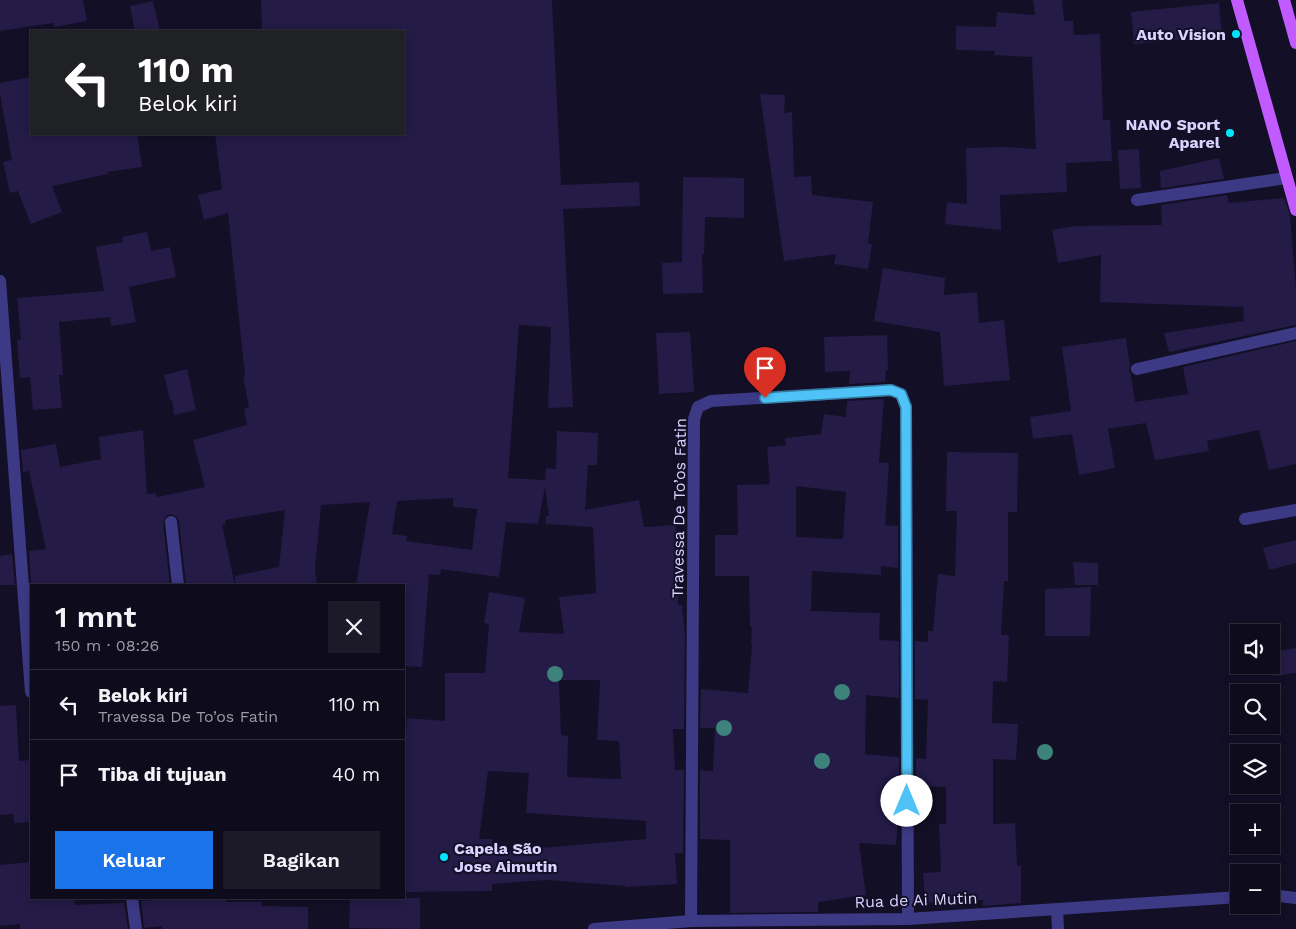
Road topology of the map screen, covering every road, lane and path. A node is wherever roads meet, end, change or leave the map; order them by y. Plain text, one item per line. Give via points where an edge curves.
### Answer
1 (1237, 0) edge
2 (1284, 0) edge
3 (1296, 43) edge
4 (1286, 178) junction
5 (1137, 200) dead end
6 (1296, 210) edge
7 (0, 281) edge
8 (1296, 333) edge
9 (1137, 369) dead end
10 (1296, 510) edge
11 (1245, 519) dead end
12 (171, 522) dead end
13 (178, 584) edge
14 (30, 679) edge
15 (1280, 896) edge
16 (1230, 898) edge
17 (1296, 898) edge
18 (132, 899) edge
19 (1056, 909) junction
20 (908, 919) junction
21 (691, 921) junction
22 (136, 929) edge
23 (594, 929) edge
24 (1058, 929) edge

1 - 4 main road
2 - 3 main road
4 - 5 street
4 - 6 main road
7 - 14 street
8 - 9 street
10 - 11 street
12 - 13 street
15 - 17 street
16 - 19 street, Rua de Ai Mutin
18 - 22 street
19 - 20 street, Rua de Ai Mutin
19 - 24 street
20 - 21 street, Rua de Ai Mutin
20 - 21 street, Travessa De To’os Fatin via 906,407 901,394 891,390 711,401 698,407 694,419
21 - 23 street, Rua de Ai Mutin

